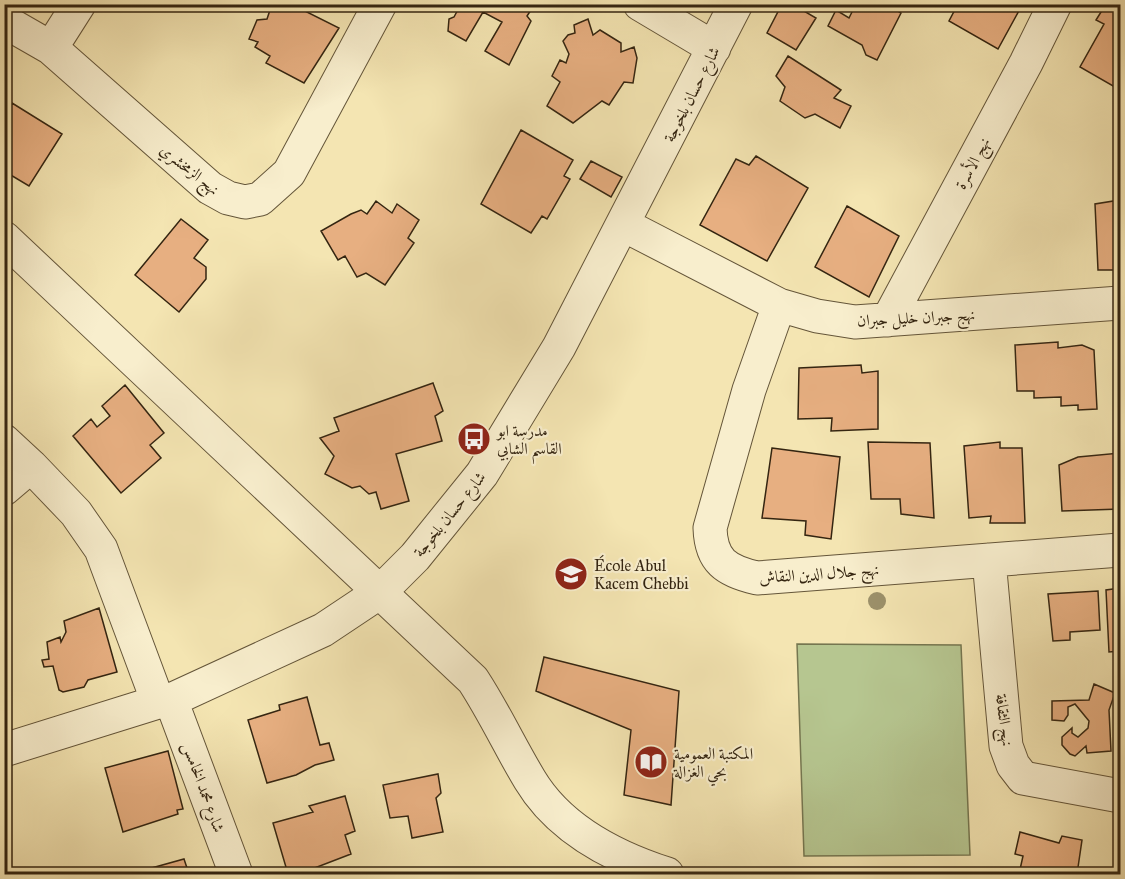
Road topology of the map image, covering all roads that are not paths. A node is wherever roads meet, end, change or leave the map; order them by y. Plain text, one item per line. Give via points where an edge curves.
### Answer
1 (79, 4) edge
2 (380, 4) edge
3 (640, 4) edge
4 (736, 4) edge
5 (1055, 4) edge
6 (4, 21) edge
7 (51, 48) junction
8 (714, 48) junction
9 (624, 225) junction
10 (4, 238) edge
11 (1120, 303) edge
12 (780, 305) junction
13 (888, 320) junction
14 (4, 441) edge
15 (31, 466) junction
16 (4, 489) edge
17 (1120, 550) edge
18 (989, 560) junction
19 (380, 592) junction
20 (165, 701) junction
21 (4, 750) edge
22 (1120, 796) edge
23 (236, 874) edge
24 (667, 874) edge

1 - 7 street
2 - 7 street, نهج الزمخشري via 289,173 260,199 245,202 210,188
3 - 8 street
4 - 8 street, شارع حسان بلخوجة
5 - 13 street, نهج الأسرة
6 - 7 street, نهج الزمخشري
8 - 9 street, شارع حسان بلخوجة
9 - 12 street, نهج جبران خليل جبران
9 - 19 street, شارع حسان بلخوجة via 559,348 482,474 416,558
10 - 19 street
11 - 13 street, نهج جبران خليل جبران
12 - 13 street, نهج جبران خليل جبران via 845,321
12 - 18 street, نهج جلال الدين النقاش via 749,390 710,528 710,545 719,561 736,573 757,578
14 - 15 street, شارع محمد الخامس
15 - 16 street
15 - 20 street, شارع محمد الخامس via 76,513 101,549
17 - 18 street, نهج جلال الدين النقاش
18 - 22 street, نهج الثقافة via 1006,746 1013,765 1023,778
19 - 20 street, شارع حسان بلخوجة via 323,630
19 - 24 street via 473,680 531,782 558,815 609,850
20 - 21 street, شارع حسان بلخوجة
20 - 23 street, شارع محمد الخامس

